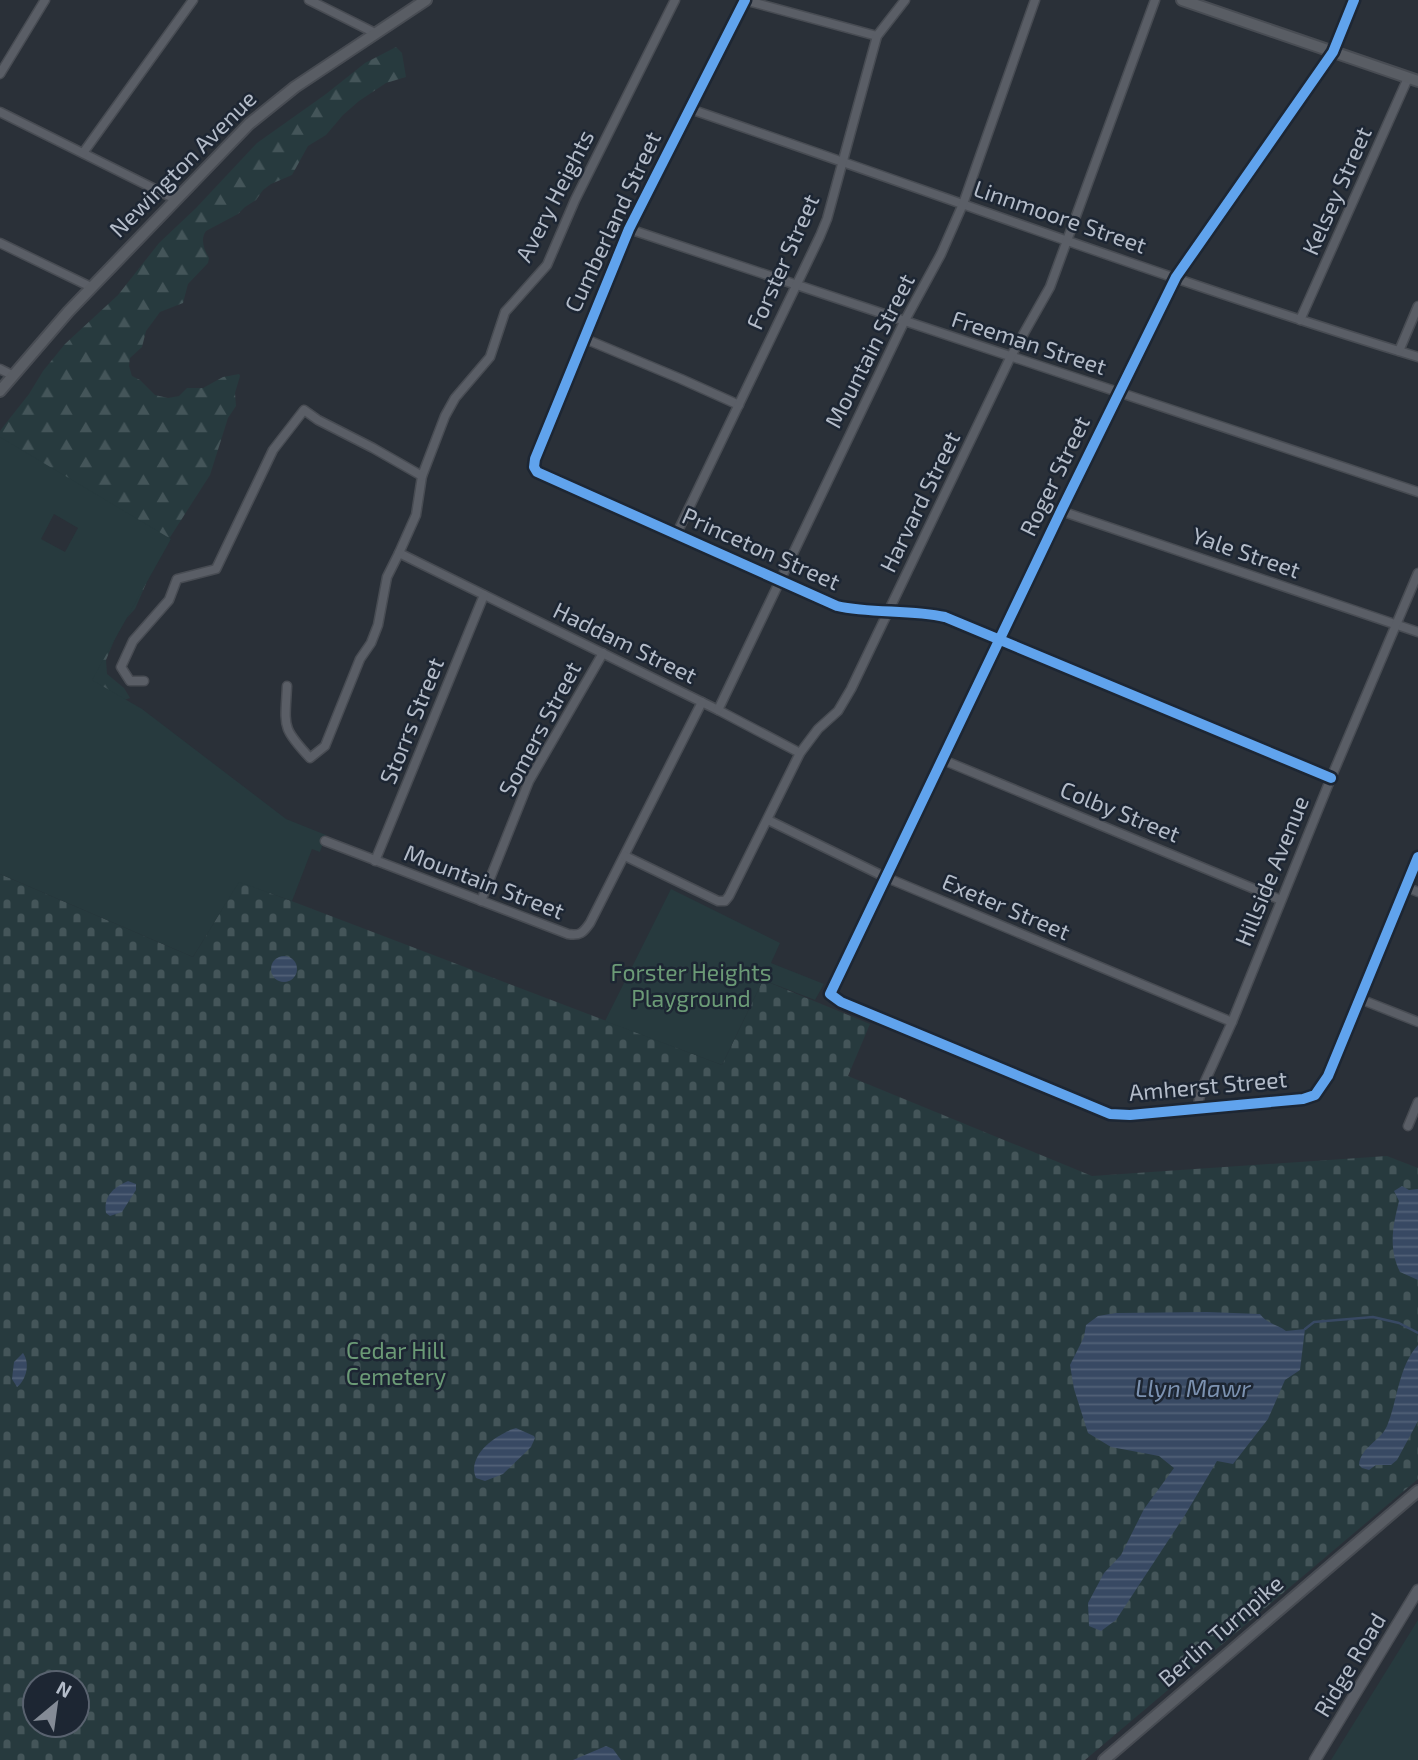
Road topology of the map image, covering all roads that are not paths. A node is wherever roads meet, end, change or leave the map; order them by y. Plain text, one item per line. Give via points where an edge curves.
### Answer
1 (45, 0) edge
2 (193, 0) edge
3 (309, 0) edge
4 (426, 0) edge
5 (675, 0) edge
6 (745, 0) edge
7 (905, 0) edge
8 (1035, 0) edge
9 (1155, 0) edge
10 (1182, 0) edge
11 (1354, 0) edge
12 (375, 33) junction
13 (877, 36) junction
14 (1333, 52) junction
15 (0, 74) edge
16 (1413, 79) edge
17 (690, 109) junction
18 (0, 112) edge
19 (83, 153) junction
20 (842, 161) junction
21 (175, 199) junction
22 (963, 204) junction
23 (629, 229) junction
24 (1066, 241) junction
25 (0, 243) edge
26 (1176, 278) junction
27 (796, 285) junction
28 (91, 287) junction
29 (1418, 306) edge
30 (1300, 320) junction
31 (904, 322) junction
32 (583, 338) junction
33 (1399, 351) junction
34 (1011, 356) junction
35 (1418, 357) edge
36 (0, 369) edge
37 (12, 375) junction
38 (0, 391) edge
39 (1120, 393) junction
40 (739, 405) junction
41 (534, 467) joint
42 (422, 475) junction
43 (1418, 492) edge
44 (1061, 511) junction
45 (676, 535) junction
46 (399, 553) junction
47 (1418, 573) edge
48 (779, 581) junction
49 (484, 595) junction
50 (889, 611) junction
51 (1396, 624) junction
52 (1418, 632) edge
53 (999, 640) junction
54 (603, 653) junction
55 (144, 681) dead end
56 (287, 686) dead end
57 (702, 702) junction
58 (718, 710) junction
59 (800, 753) junction
60 (943, 760) junction
61 (1331, 778) junction
62 (768, 820) junction
63 (325, 841) dead end
64 (625, 856) junction
65 (1418, 857) edge
66 (375, 861) junction
67 (885, 877) junction
68 (1406, 887) junction
69 (1418, 892) edge
70 (1282, 900) junction
71 (481, 901) junction
72 (830, 992) joint
73 (1360, 999) junction
74 (1232, 1022) junction
75 (1418, 1022) edge
76 (1418, 1102) edge
77 (1197, 1108) junction
78 (1408, 1126) dead end
79 (1418, 1491) edge
80 (1418, 1590) edge
81 (1104, 1760) edge
82 (1315, 1760) edge

1 - 15 street
2 - 19 street
3 - 12 street
4 - 12 main road, Newington Avenue
5 - 42 street, Avery Heights via 547,265 505,312 490,357 444,416
6 - 13 street
6 - 17 street, Cumberland Street
7 - 13 street, Forster Street
8 - 22 street, Mountain Street
9 - 24 street, Harvard Street
10 - 14 main road
11 - 14 street, Roger Street
12 - 21 main road, Newington Avenue via 267,108
13 - 20 street, Forster Street
14 - 16 main road
14 - 26 street, Roger Street
16 - 30 street, Kelsey Street
17 - 20 street, Linnmoore Street
17 - 23 street, Cumberland Street
18 - 19 street
19 - 21 street
20 - 22 street, Linnmoore Street
20 - 27 street, Forster Street via 827,219
21 - 28 main road, Newington Avenue
22 - 24 street, Linnmoore Street
22 - 31 street, Mountain Street
23 - 27 street, Freeman Street
23 - 32 street, Cumberland Street
24 - 26 street, Linnmoore Street
24 - 34 street, Harvard Street via 1050,287
25 - 28 street
26 - 30 street, Linnmoore Street
26 - 39 street, Roger Street
27 - 31 street, Freeman Street
27 - 40 street, Forster Street
28 - 37 main road, Newington Avenue
29 - 33 street
30 - 33 street, Linnmoore Street
31 - 34 street, Freeman Street
31 - 48 street, Mountain Street
32 - 40 street
32 - 41 street, Cumberland Street
33 - 35 street, Linnmoore Street
34 - 39 street, Freeman Street
34 - 50 street, Harvard Street
36 - 37 street
37 - 38 main road, Newington Avenue
39 - 43 street, Freeman Street
39 - 44 street, Roger Street
40 - 45 street, Forster Street
41 - 45 street, Princeton Street
42 - 46 street, Avery Heights via 416,515
42 - 55 street via 304,410 273,450 216,569 177,579 169,600 133,641 121,667 130,681
44 - 51 street, Yale Street
44 - 53 street, Roger Street
45 - 48 street, Princeton Street
46 - 49 street, Haddam Street
46 - 56 street, Avery Heights via 387,577 371,643 360,659 325,746 310,758 288,735
47 - 51 street, Hillside Avenue
48 - 50 street, Princeton Street via 837,606
48 - 58 street, Mountain Street
49 - 54 street, Haddam Street
49 - 66 street, Storrs Street
50 - 53 street, Princeton Street via 945,617
50 - 59 street, Harvard Street via 838,711
51 - 52 street, Yale Street
51 - 61 street, Hillside Avenue
53 - 60 street, Roger Street
53 - 61 street, Princeton Street
54 - 57 street, Haddam Street
54 - 71 street, Somers Street via 529,781
57 - 58 street, Haddam Street
57 - 64 street, Mountain Street
58 - 59 street, Haddam Street
59 - 62 street, Harvard Street
60 - 67 street, Roger Street
60 - 70 street, Colby Street
61 - 70 street, Hillside Avenue
62 - 64 street, Harvard Street via 725,901
62 - 67 street, Exeter Street
63 - 66 street, Mountain Street
64 - 71 street, Mountain Street via 590,923 578,935
65 - 68 street, Amherst Street
66 - 71 street, Mountain Street
67 - 72 street, Roger Street
67 - 74 street, Exeter Street
68 - 69 street
68 - 73 street, Amherst Street
70 - 74 street, Hillside Avenue
72 - 77 street, Amherst Street via 841,1002 1111,1114
73 - 75 street
73 - 77 street, Amherst Street via 1315,1096
74 - 77 street, Hillside Avenue
76 - 78 street
79 - 81 main road, Berlin Turnpike
80 - 82 street, Ridge Road

